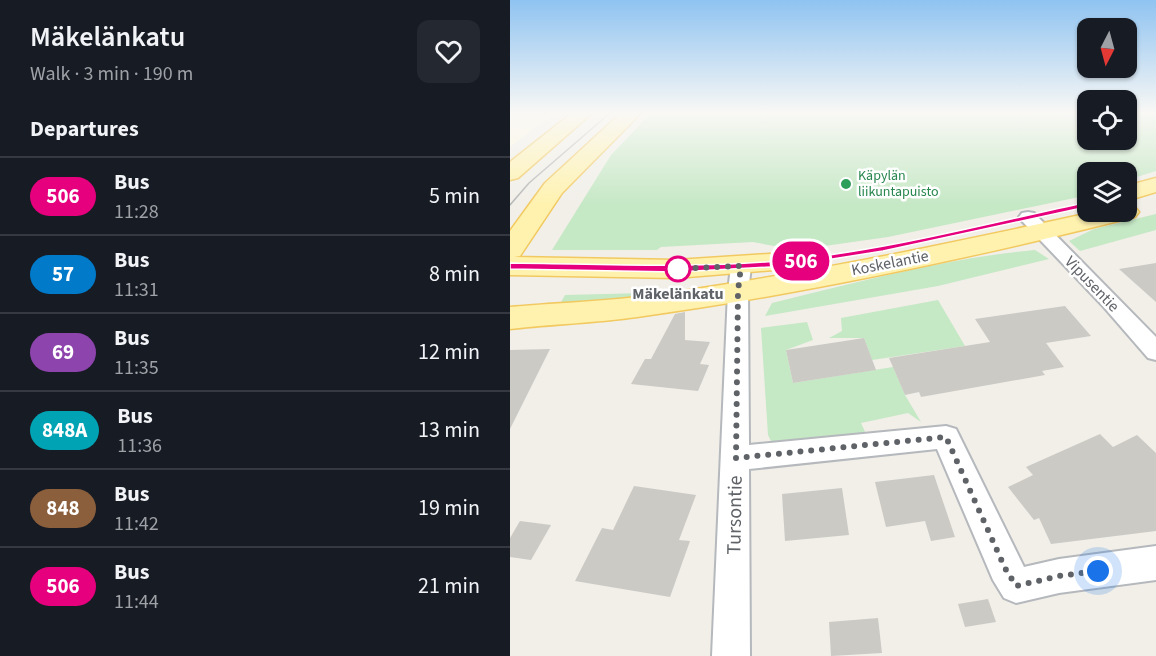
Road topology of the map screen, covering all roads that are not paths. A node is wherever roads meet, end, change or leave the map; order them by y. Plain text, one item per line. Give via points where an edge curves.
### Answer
1 (546, 144) edge
2 (600, 144) edge
3 (510, 173) edge
4 (1156, 185) edge
5 (1137, 191) edge
6 (1156, 204) edge
7 (1077, 208) edge
8 (1137, 208) edge
9 (1077, 218) edge
10 (1034, 224) junction
11 (510, 250) edge
12 (510, 266) edge
13 (740, 279) junction
14 (510, 318) edge
15 (1156, 352) edge
16 (736, 458) junction
17 (1156, 563) edge
18 (731, 656) edge

1 - 3 main road
2 - 11 main road via 553,188
4 - 5 main road
6 - 8 main road, Koskelantie
7 - 10 main road, Koskelantie
9 - 10 main road, Koskelantie
10 - 13 main road, Koskelantie via 893,264
10 - 15 street, Vipusentie
12 - 13 main road, Koskelantie via 676,269
13 - 14 main road, Koskelantie via 628,308
13 - 16 street, Tursontie
16 - 17 street via 946,437 1016,586
16 - 18 street, Tursontie

